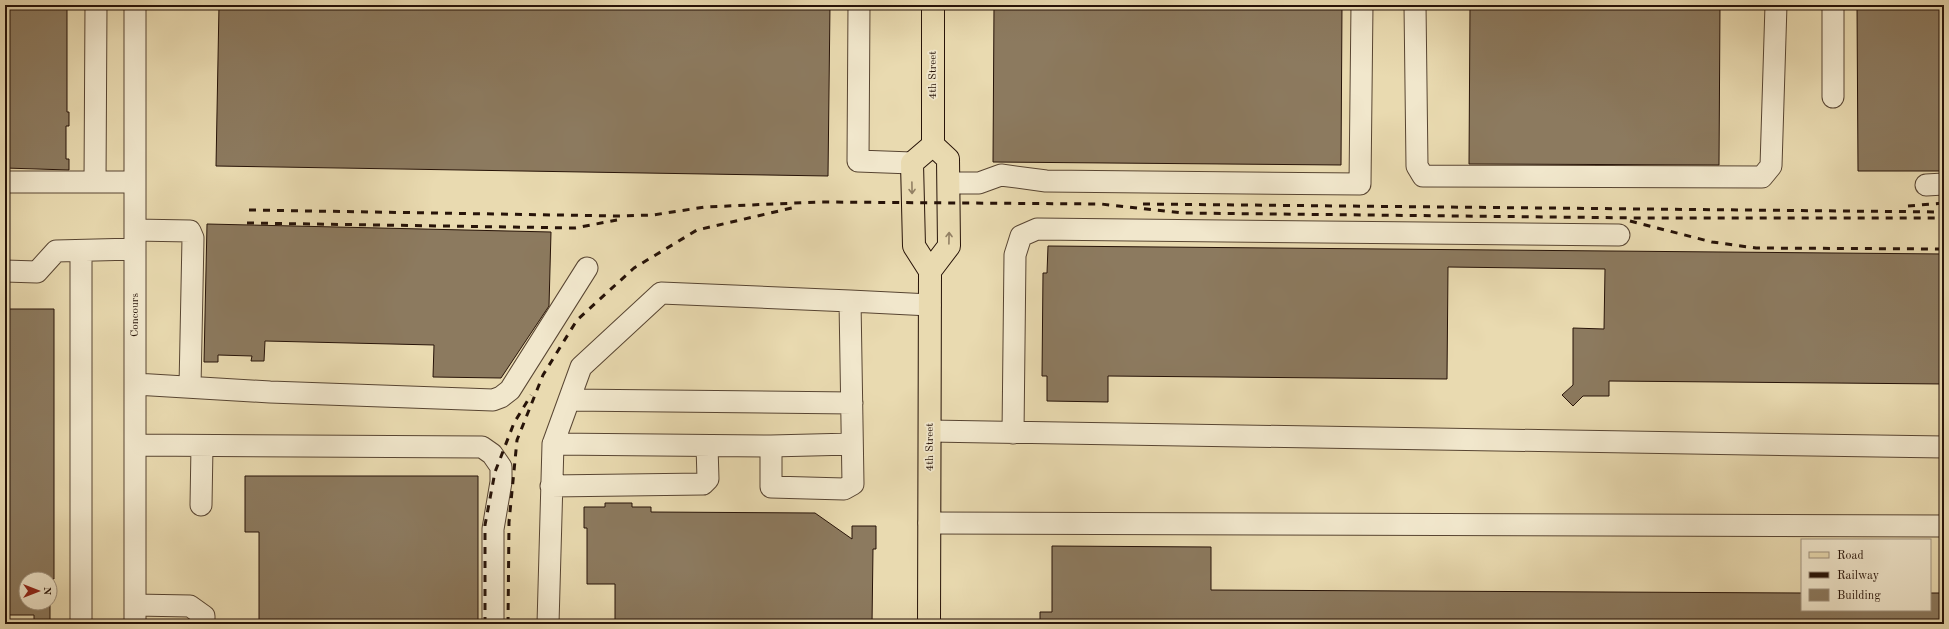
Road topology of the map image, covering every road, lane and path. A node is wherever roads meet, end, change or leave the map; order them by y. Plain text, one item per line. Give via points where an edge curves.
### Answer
1 (96, 5) edge
2 (135, 5) edge
3 (859, 5) edge
4 (933, 5) edge
5 (1362, 5) edge
6 (1415, 5) edge
7 (1776, 5) edge
8 (1833, 5) edge
9 (1833, 96) dead end
10 (934, 145) junction
11 (912, 163) junction
12 (5, 182) edge
13 (95, 182) junction
14 (135, 182) junction
15 (949, 183) junction
16 (1619, 234) dead end
17 (135, 240) junction
18 (81, 251) junction
19 (587, 268) dead end
20 (5, 271) edge
21 (930, 271) junction
22 (850, 301) junction
23 (930, 305) junction
24 (135, 384) junction
25 (190, 387) junction
26 (569, 400) junction
27 (852, 403) junction
28 (930, 431) junction
29 (1013, 432) junction
30 (553, 444) junction
31 (852, 444) junction
32 (135, 445) junction
33 (202, 446) junction
34 (707, 446) junction
35 (771, 446) junction
36 (1944, 447) edge
37 (551, 486) junction
38 (201, 505) dead end
39 (930, 523) junction
40 (1944, 526) edge
41 (135, 615) edge
42 (81, 624) edge
43 (204, 624) edge
44 (493, 624) edge
45 (548, 624) edge
46 (929, 624) edge

1 - 13 street
2 - 14 street, Concours
3 - 11 street via 858,161
4 - 10 main road, 4th Street
5 - 15 street via 1360,184 1046,181 1001,175 979,183
6 - 7 street via 1417,166 1422,176 1762,176 1771,166
8 - 9 street
10 - 11 main road
10 - 15 main road via 948,159
11 -> 21 main road via 914,246
12 - 13 street
13 - 14 street
14 - 17 street, Concours
21 -> 15 main road via 949,246
16 - 29 street via 1037,229 1021,236 1014,255
17 - 18 street
17 - 24 street, Concours
17 - 25 street via 190,231 193,238
18 - 20 street via 56,251 37,272
18 - 42 street
19 - 25 street via 510,390 493,400
21 - 23 main road, 4th Street
22 - 23 street
22 - 26 street via 661,293 582,367
22 - 27 street
23 - 28 main road, 4th Street
24 - 25 street
24 - 32 street, Concours
26 - 27 street
26 - 30 street
27 - 31 street
28 - 29 street
28 - 39 main road, 4th Street
29 - 36 street
30 - 34 street
30 - 37 street
31 - 35 street
31 - 35 street via 853,484 844,489 771,487
32 - 33 street
32 - 41 street, Concours
33 - 38 street
33 - 44 street via 482,447 492,454 501,467 493,529
34 - 35 street
34 - 37 street via 708,479 703,484
37 - 45 street
39 - 40 street
39 - 46 main road, 4th Street
41 - 43 street via 190,606 204,616

